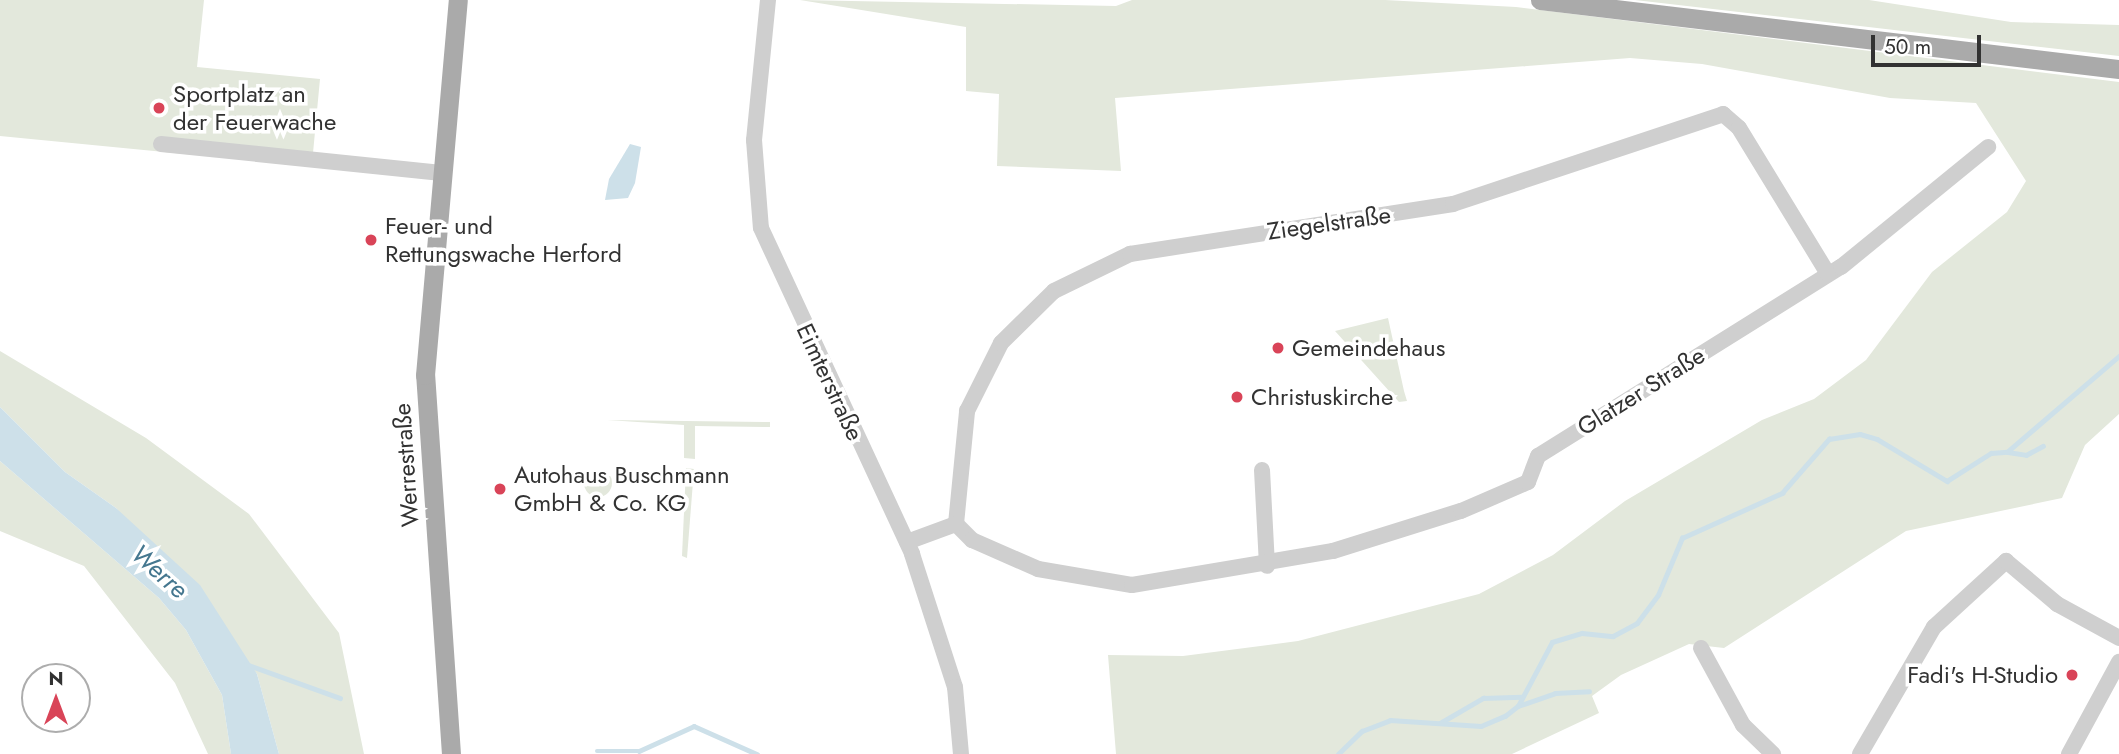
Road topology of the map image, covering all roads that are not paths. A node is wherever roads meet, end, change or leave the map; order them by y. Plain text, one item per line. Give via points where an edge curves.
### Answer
1 (458, 0) edge
2 (768, 0) edge
3 (1540, 0) edge
4 (2119, 69) edge
5 (161, 144) dead end
6 (1988, 147) dead end
7 (442, 173) junction
8 (1828, 275) junction
9 (1262, 470) dead end
10 (957, 524) junction
11 (907, 542) junction
12 (1267, 566) junction
13 (2119, 638) edge
14 (1701, 648) dead end
15 (2119, 662) edge
16 (451, 754) edge
17 (961, 754) edge
18 (1773, 754) edge
19 (1860, 754) edge
20 (2069, 754) edge

1 - 7 main road, Werrestraße
2 - 11 street, Eimterstraße via 754,140 761,228
3 - 4 main road
5 - 7 street
6 - 8 street, Glatzer Straße
7 - 16 main road, Werrestraße via 425,375
8 - 10 street, Ziegelstraße via 1739,128 1723,114 1453,204 1130,254 1054,291 1001,343 967,411
8 - 12 street, Glatzer Straße via 1538,456 1528,482 1511,491 1408,530
9 - 12 street
10 - 11 street
10 - 12 street, Glatzer Straße via 996,553 1103,584 1183,581
11 - 17 street, Eimterstraße via 950,666
13 - 19 street via 2057,604 2006,561 1934,626
14 - 18 street via 1743,724
15 - 20 street

